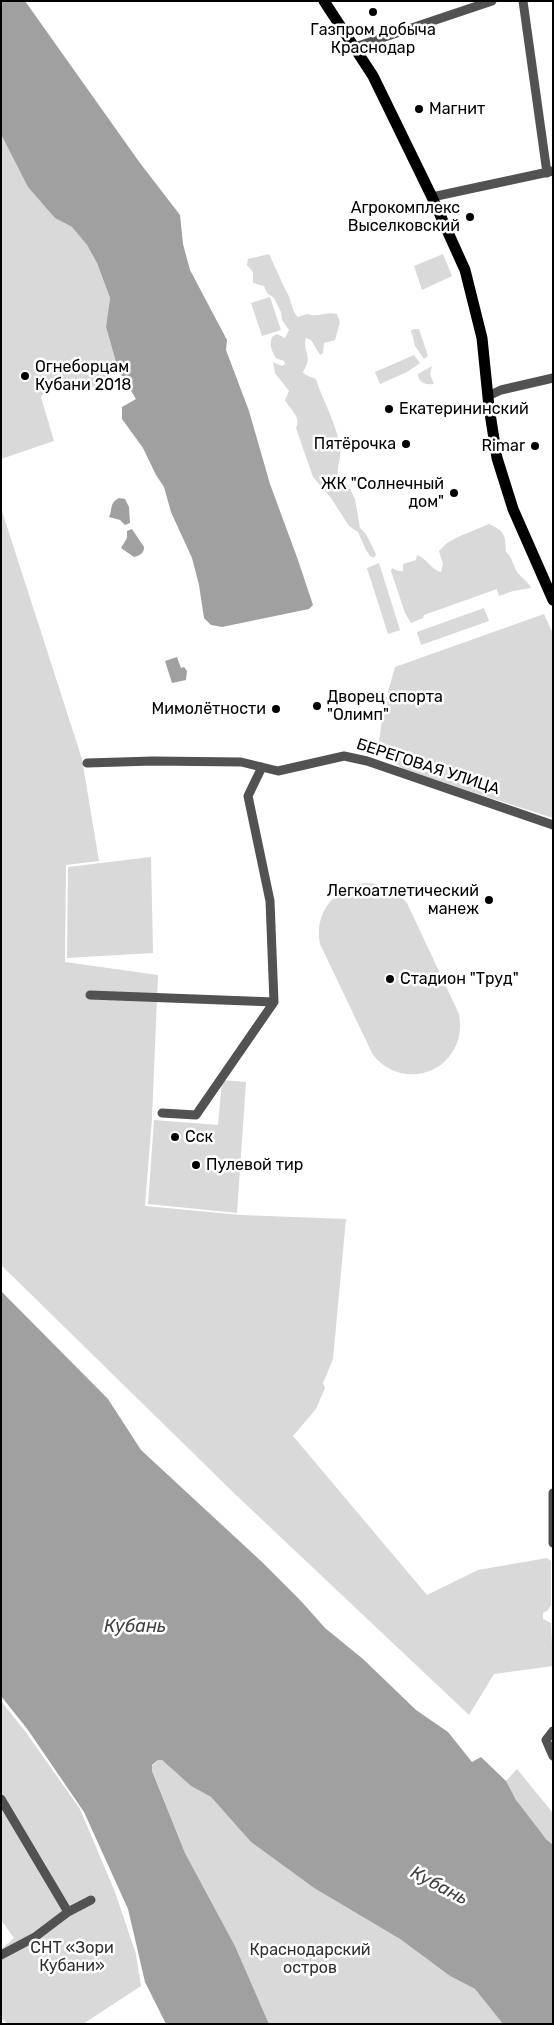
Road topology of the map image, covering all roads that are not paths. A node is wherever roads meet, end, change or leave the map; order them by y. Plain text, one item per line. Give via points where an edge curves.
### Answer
1 (324, 1) edge
2 (492, 1) edge
3 (523, 1) edge
4 (355, 47) junction
5 (550, 172) edge
6 (432, 197) junction
7 (553, 378) edge
8 (488, 396) junction
9 (553, 600) edge
10 (87, 762) dead end
11 (262, 767) junction
12 (553, 825) edge
13 (90, 995) dead end
14 (274, 1002) junction
15 (162, 1114) dead end
16 (553, 1493) edge
17 (553, 1543) edge
18 (553, 1731) edge
19 (553, 1756) edge
20 (1, 1799) edge
21 (91, 1900) dead end
22 (68, 1912) junction
23 (1, 1954) edge

1 - 4 main road
2 - 4 street
3 - 5 street
4 - 6 main road
5 - 6 street
6 - 8 main road via 472,292 482,338
7 - 8 street
8 - 9 main road via 497,458 506,488
10 - 11 street, БЕРЕГОВАЯ УЛИЦА via 241,762
11 - 12 street, БЕРЕГОВАЯ УЛИЦА via 278,771 344,756
11 - 14 street via 248,796 270,901
13 - 14 street
14 - 15 street via 196,1115
16 - 17 street
18 - 19 street via 546,1740
20 - 22 street
21 - 22 street
22 - 23 street via 35,1937

